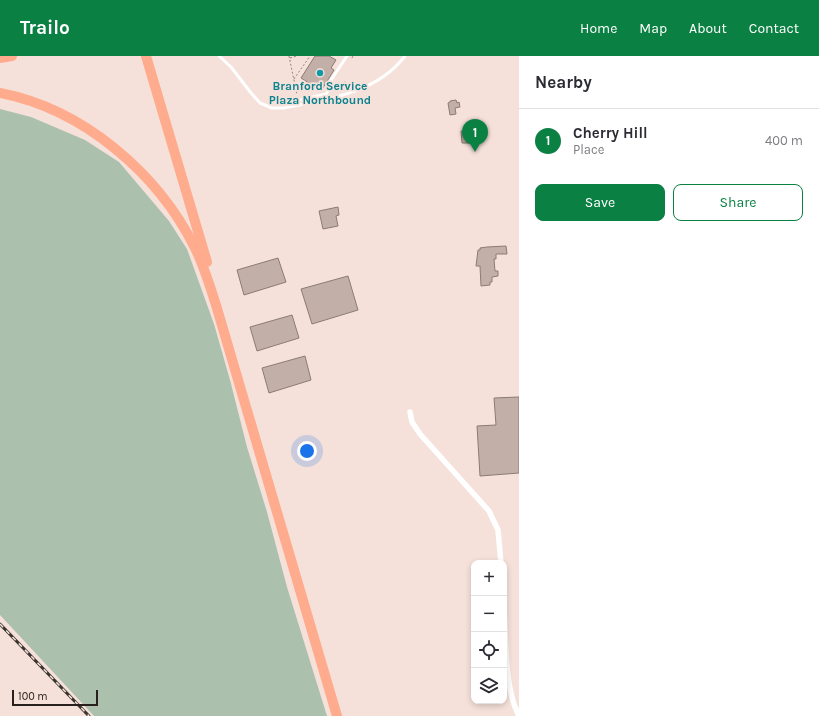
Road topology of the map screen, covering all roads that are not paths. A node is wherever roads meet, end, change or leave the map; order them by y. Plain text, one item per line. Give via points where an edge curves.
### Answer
1 (12, 56) edge
2 (146, 56) edge
3 (219, 56) edge
4 (347, 56) edge
5 (405, 56) edge
6 (0, 58) edge
7 (0, 93) edge
8 (271, 100) dead end
9 (410, 412) dead end
10 (501, 560) edge
11 (506, 632) edge
12 (337, 716) edge
13 (342, 716) edge
14 (519, 716) edge

1 - 6 highway
2 - 13 highway
3 - 5 lane via 260,103 272,108 284,108 353,93 384,76
4 - 8 lane via 326,94 280,102
7 - 12 highway via 48,108 101,138 152,184 172,209 191,240 216,305
9 - 10 street via 412,422 420,434 489,511 498,530
11 - 14 street via 509,683 512,700

